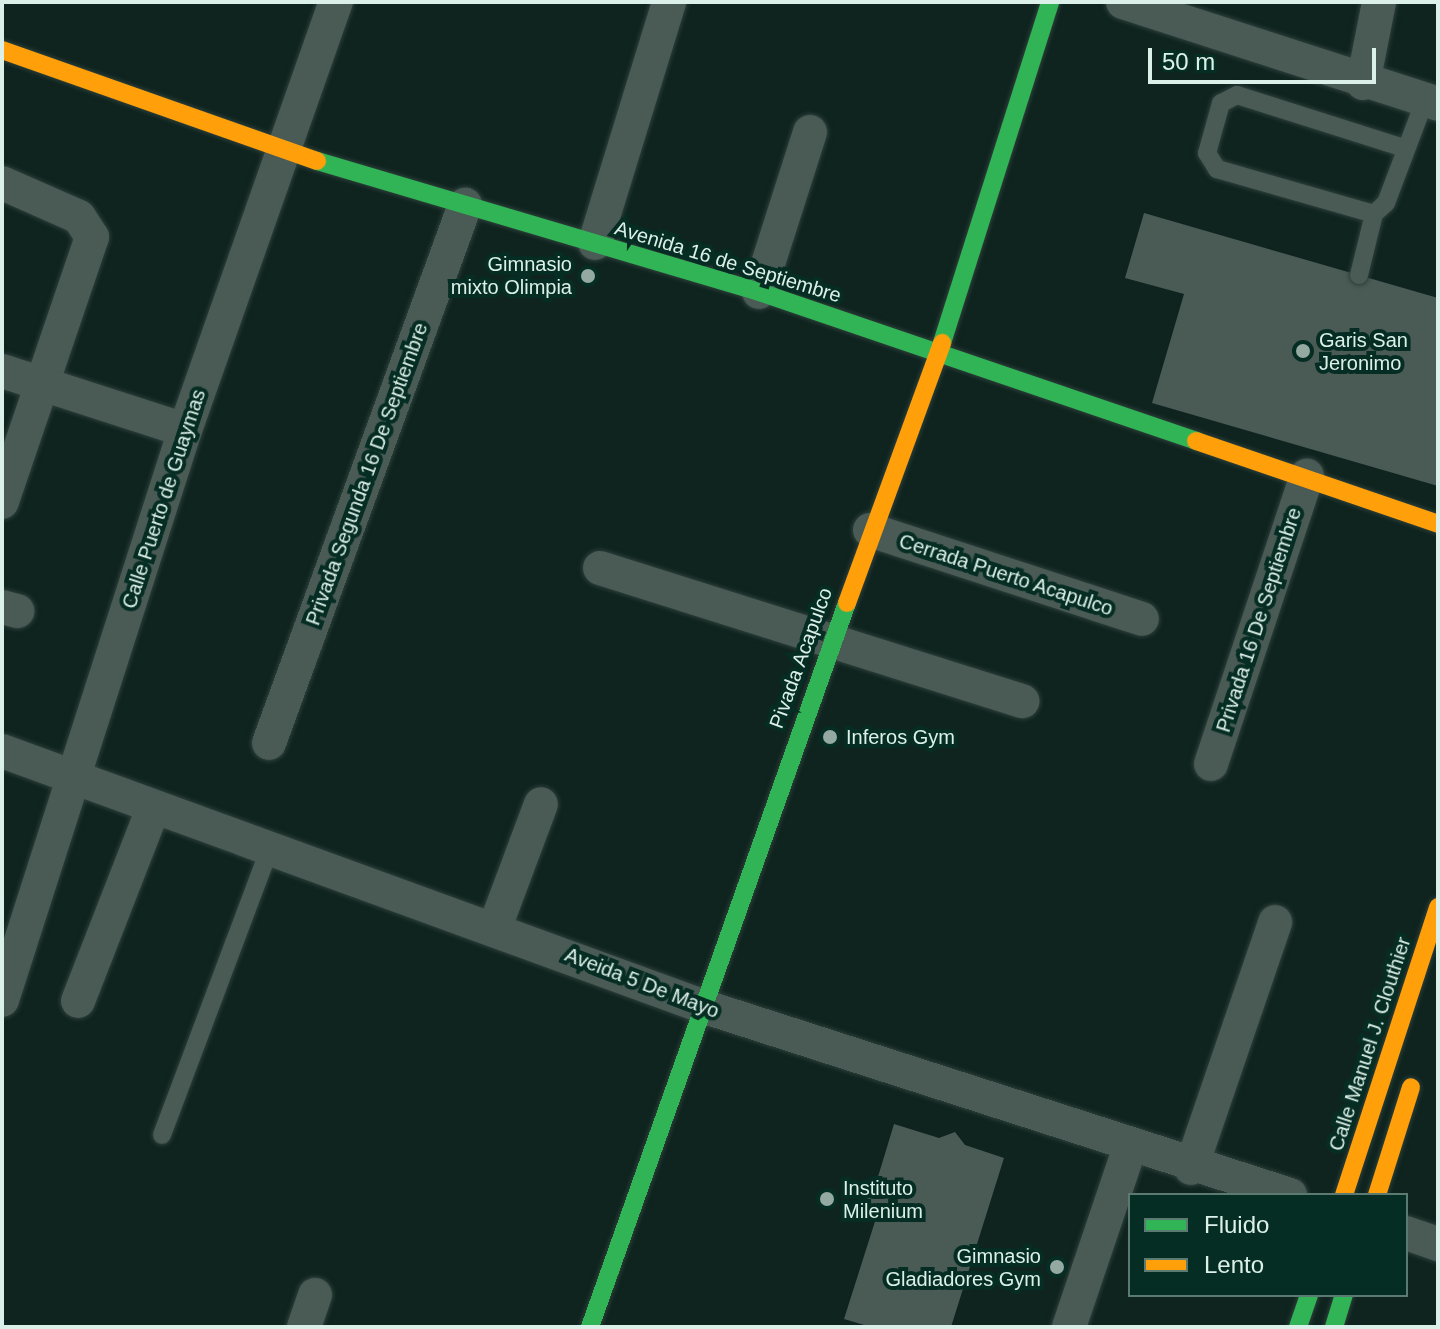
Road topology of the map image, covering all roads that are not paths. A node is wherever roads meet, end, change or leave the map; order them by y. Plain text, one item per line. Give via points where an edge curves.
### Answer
1 (336, 2) edge
2 (669, 2) edge
3 (1050, 2) edge
4 (1123, 2) edge
5 (1379, 2) edge
6 (2, 50) edge
7 (1363, 83) junction
8 (1432, 102) edge
9 (810, 132) dead end
10 (1404, 148) junction
11 (282, 151) junction
12 (2, 183) edge
13 (465, 205) junction
14 (1374, 214) junction
15 (595, 243) junction
16 (1359, 275) dead end
17 (759, 292) junction
18 (939, 353) junction
19 (2, 371) edge
20 (45, 386) junction
21 (185, 430) junction
22 (1307, 476) junction
23 (2, 502) edge
24 (1438, 524) edge
25 (870, 530) junction
26 (600, 568) dead end
27 (1142, 619) dead end
28 (832, 638) junction
29 (1023, 701) dead end
30 (269, 743) dead end
31 (2, 751) edge
32 (1211, 764) dead end
33 (78, 774) junction
34 (541, 804) dead end
35 (153, 809) junction
36 (269, 850) junction
37 (1438, 907) edge
38 (1275, 922) dead end
39 (14, 926) edge
40 (495, 927) junction
41 (2, 1000) edge
42 (78, 1001) dead end
43 (699, 1005) junction
44 (1419, 1061) dead end
45 (162, 1135) dead end
46 (1130, 1147) junction
47 (1191, 1168) junction
48 (1283, 1193) edge
49 (1345, 1193) edge
50 (1378, 1193) edge
51 (1408, 1234) edge
52 (1438, 1244) edge
53 (315, 1295) dead end
54 (1308, 1297) edge
55 (1343, 1297) edge
56 (304, 1327) edge
57 (590, 1327) edge
58 (1069, 1327) edge
59 (1298, 1327) edge
60 (1334, 1327) edge

1 - 11 street, Calle Puerto de Guaymas
2 - 15 street
3 - 18 street, Pivada Acapulco
4 - 7 street
5 - 7 street
6 - 11 street, Avenida 16 de Septiembre
7 - 8 street
8 - 10 lane
9 - 17 street
10 - 14 lane via 1386,203
10 - 14 lane via 1247,97 1228,96 1221,103 1207,153 1217,169
11 - 13 street, Avenida 16 de Septiembre
11 - 21 street, Calle Puerto de Guaymas
12 - 20 street via 90,226 90,252
13 - 15 street, Avenida 16 de Septiembre
13 - 30 street, Privada Segunda 16 De Septiembre
14 - 16 lane
15 - 17 street, Avenida 16 de Septiembre
17 - 18 street, Avenida 16 de Septiembre
18 - 22 street, Avenida 16 de Septiembre
18 - 25 street, Pivada Acapulco
19 - 20 street
20 - 21 street
20 - 23 street
21 - 33 street, Calle Puerto de Guaymas
22 - 24 street, Avenida 16 de Septiembre
22 - 32 street, Privada 16 De Septiembre
25 - 27 street, Cerrada Puerto Acapulco
25 - 28 street, Pivada Acapulco
26 - 28 street
28 - 29 street
28 - 43 street, Pivada Acapulco
31 - 33 street, Aveida 5 De Mayo
33 - 35 street, Aveida 5 De Mayo
33 - 39 street, Calle Puerto de Guaymas
34 - 40 street
35 - 36 street, Aveida 5 De Mayo
35 - 42 street
36 - 40 street, Aveida 5 De Mayo
36 - 45 lane
37 - 49 street, Calle Manuel J. Clouthier
38 - 47 street
39 - 41 street, Calle Puerto de Guaymas
40 - 43 street, Aveida 5 De Mayo
43 - 46 street, Aveida 5 De Mayo
43 - 57 street, Pivada Acapulco
44 - 50 street
46 - 47 street, Aveida 5 De Mayo
46 - 58 street
47 - 48 street, Aveida 5 De Mayo
51 - 52 street
53 - 56 street
54 - 59 street
55 - 60 street

